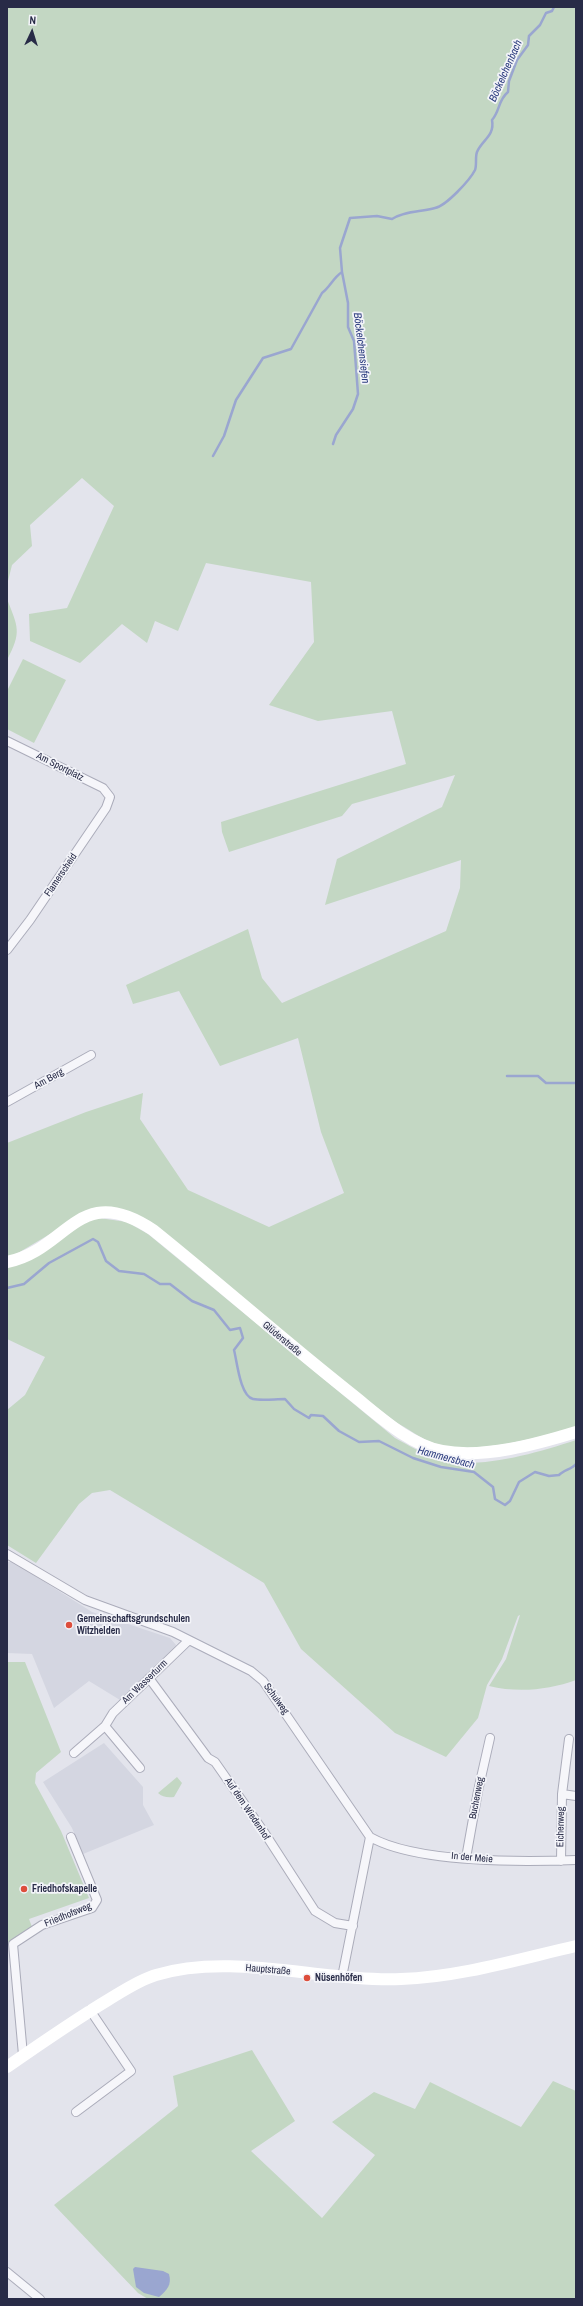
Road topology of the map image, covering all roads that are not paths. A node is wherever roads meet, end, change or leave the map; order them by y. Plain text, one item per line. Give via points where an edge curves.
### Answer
1 (7, 741) edge
2 (110, 797) joint
3 (7, 950) edge
4 (91, 1055) dead end
5 (7, 1102) edge
6 (7, 1262) edge
7 (576, 1432) edge
8 (7, 1554) edge
9 (188, 1640) junction
10 (150, 1678) junction
11 (105, 1726) junction
12 (490, 1738) dead end
13 (569, 1739) dead end
14 (74, 1753) dead end
15 (140, 1768) dead end
16 (562, 1794) junction
17 (576, 1796) edge
18 (71, 1837) dead end
19 (370, 1837) junction
20 (466, 1858) junction
21 (576, 1860) edge
22 (561, 1861) junction
23 (353, 1926) junction
24 (576, 1946) edge
25 (342, 1977) junction
26 (90, 2010) junction
27 (23, 2055) junction
28 (7, 2066) edge
29 (76, 2112) dead end
30 (7, 2272) edge
31 (40, 2299) edge

1 - 2 street, Am Sportplatz via 103,788
2 - 3 street, Flamerscheid via 102,815
4 - 5 street, Am Berg
6 - 7 main road, Glüderstraße via 32,1253 81,1218 96,1213 119,1214 153,1230 296,1350 384,1420 418,1442 441,1451 466,1453 513,1447
8 - 9 street, Schulweg via 85,1600
9 - 10 street, Am Wasserturm
9 - 19 street, Schulweg via 251,1671 263,1681
10 - 11 street, Am Wasserturm via 113,1713
10 - 23 street, Auf dem Wiedenhof via 208,1758 215,1762 315,1911 336,1923
11 - 14 street, Am Wasserturm
11 - 15 street
12 - 20 street, Buchenweg
13 - 16 street, Eichenweg
16 - 17 street, Eichenweg
16 - 22 street, Eichenweg
18 - 27 street, Friedhofsweg via 97,1900 92,1908 42,1925 14,1944
19 - 20 street, In der Meie via 413,1852
19 - 23 street
20 - 22 street, In der Meie
21 - 22 street, In der Meie
23 - 25 street
24 - 25 main road, Hauptstraße via 439,1975 402,1979
25 - 26 main road, Hauptstraße via 201,1966 154,1975
26 - 27 main road, Hauptstraße
26 - 29 street via 131,2071
27 - 28 main road, Hauptstraße
30 - 31 street

